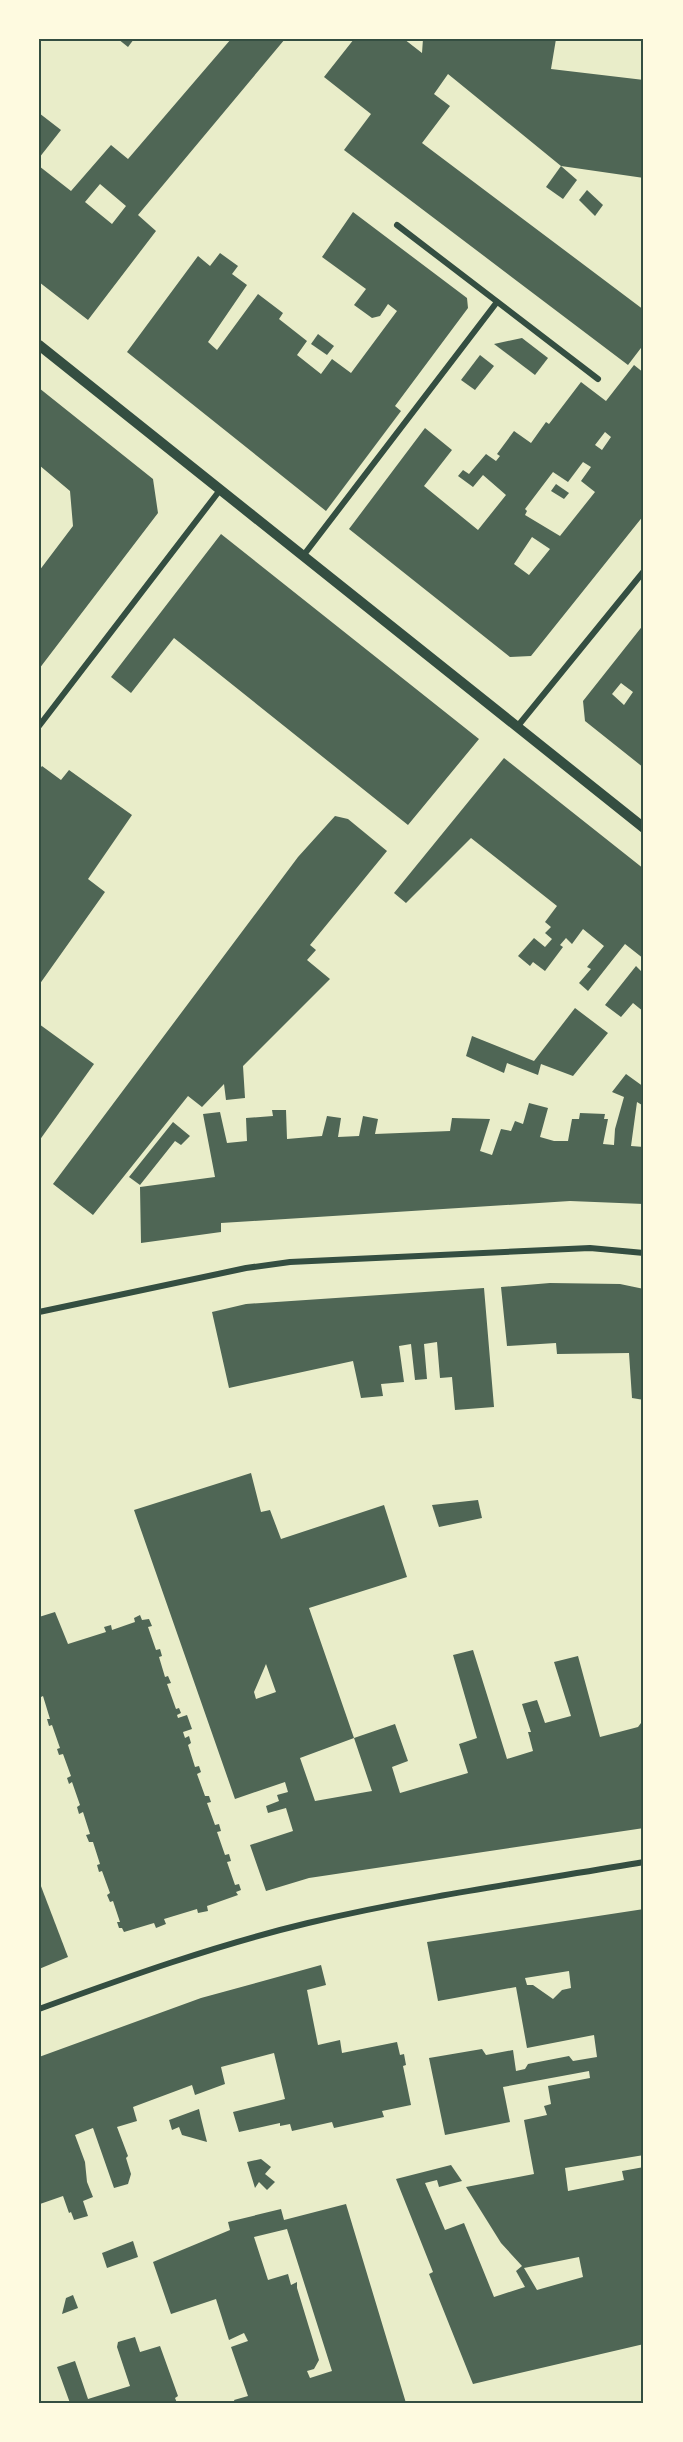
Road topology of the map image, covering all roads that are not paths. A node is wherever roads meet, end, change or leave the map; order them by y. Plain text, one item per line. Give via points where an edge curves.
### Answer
1 (397, 225) dead end
2 (497, 302) junction
3 (39, 345) edge
4 (598, 379) dead end
5 (220, 490) junction
6 (303, 556) junction
7 (644, 571) edge
8 (39, 726) edge
9 (517, 727) junction
10 (644, 828) edge
11 (644, 1253) edge
12 (39, 1312) edge
13 (644, 1862) edge
14 (39, 2009) edge

1 - 2 street
2 - 4 street
2 - 6 street
3 - 5 street
5 - 6 street
5 - 8 street
6 - 9 street
7 - 9 street
9 - 10 street
11 - 12 street via 591,1248 290,1262
13 - 14 street via 308,1923 189,1956

